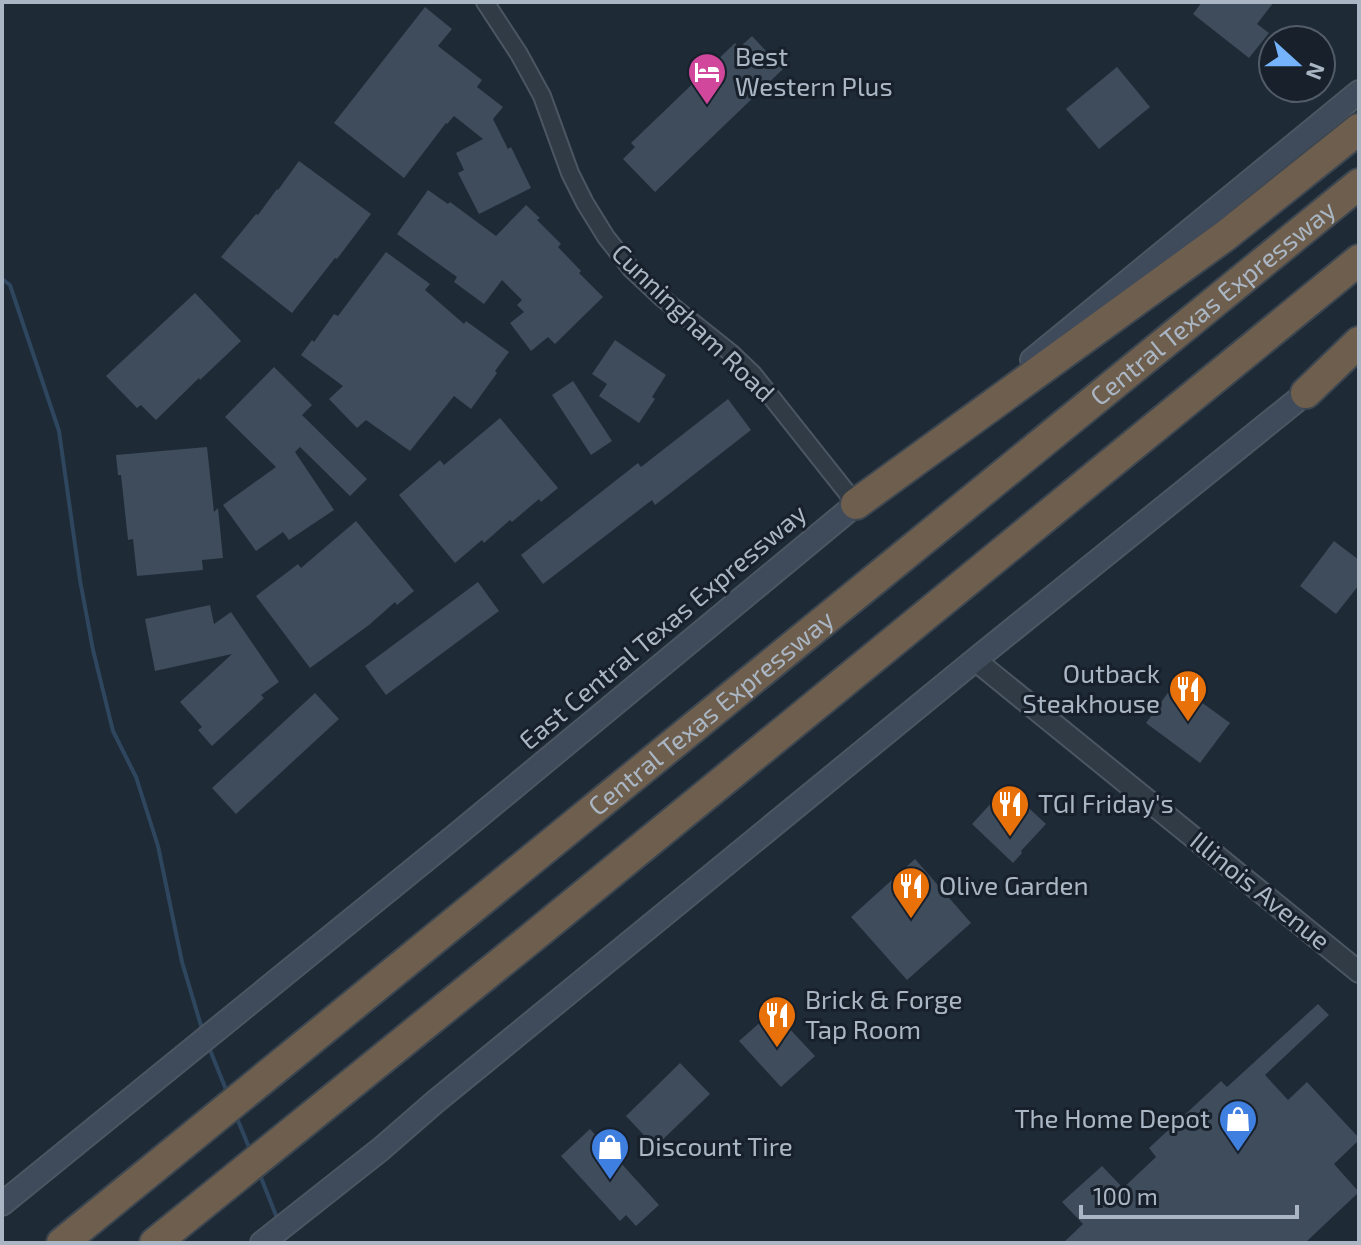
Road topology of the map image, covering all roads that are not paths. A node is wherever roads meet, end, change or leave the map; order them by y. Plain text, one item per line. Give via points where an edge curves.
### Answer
1 (485, 2) edge
2 (1359, 92) edge
3 (1359, 129) edge
4 (1359, 184) edge
5 (1359, 260) edge
6 (1359, 342) edge
7 (1359, 350) edge
8 (1306, 393) junction
9 (856, 504) junction
10 (975, 660) junction
11 (1359, 972) edge
12 (2, 1204) edge
13 (62, 1243) edge
14 (155, 1243) edge
15 (262, 1243) edge

1 - 9 street, Cunningham Road via 542,96 570,173 606,237 652,289 753,374
2 - 9 main road, East Central Texas Expressway
3 - 9 highway via 1225,236
4 - 13 highway, Central Texas Expressway
5 - 14 highway
6 - 8 highway
7 - 8 main road
8 - 10 main road
9 - 12 main road, East Central Texas Expressway
10 - 11 street, Illinois Avenue
10 - 15 main road

